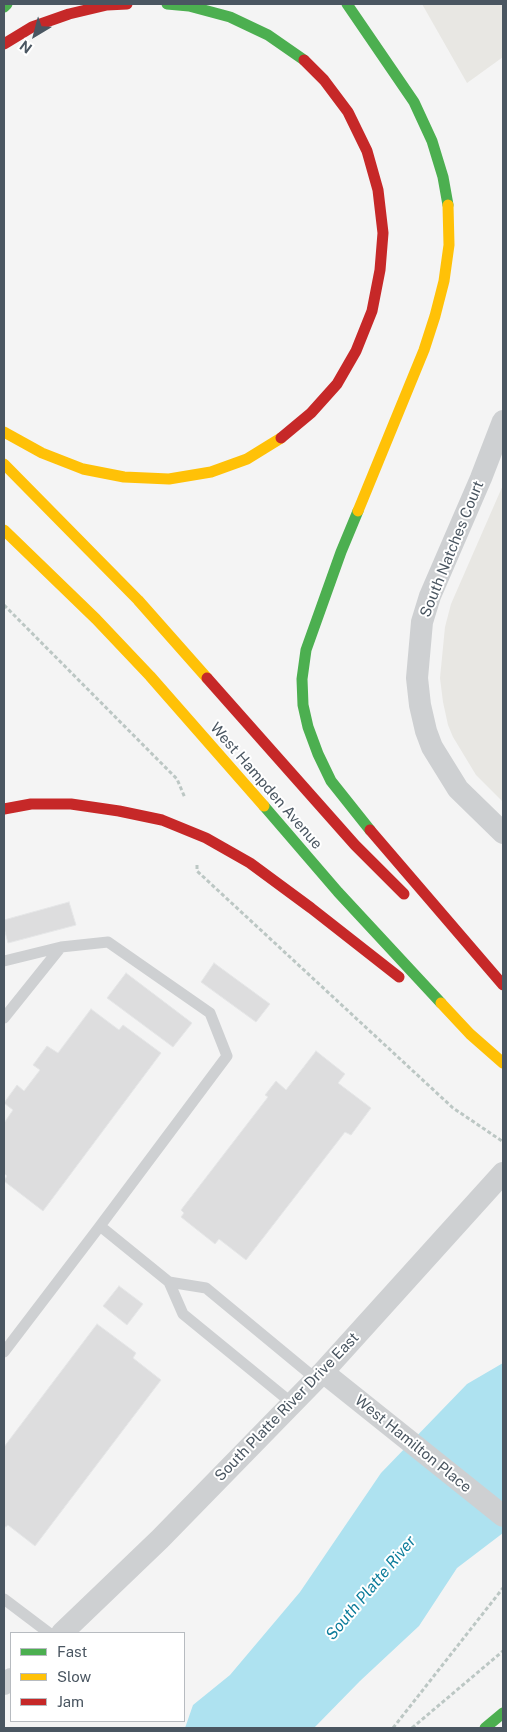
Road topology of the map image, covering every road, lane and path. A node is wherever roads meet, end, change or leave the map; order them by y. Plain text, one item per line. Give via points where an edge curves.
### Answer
1 (7, 4) edge
2 (127, 4) edge
3 (167, 4) edge
4 (4, 7) edge
5 (343, 7) edge
6 (4, 44) edge
7 (503, 420) edge
8 (4, 432) edge
9 (4, 464) edge
10 (4, 530) edge
11 (4, 809) edge
12 (503, 833) edge
13 (412, 902) dead end
14 (440, 928) dead end
15 (61, 948) junction
16 (4, 961) edge
17 (503, 986) edge
18 (4, 1018) edge
19 (470, 1034) junction
20 (503, 1063) edge
21 (503, 1173) edge
22 (100, 1226) junction
23 (169, 1282) junction
24 (4, 1352) edge
25 (319, 1376) junction
26 (292, 1404) junction
27 (503, 1516) edge
28 (503, 1588) edge
29 (4, 1599) edge
30 (48, 1632) edge
31 (63, 1632) edge
32 (503, 1651) edge
33 (503, 1714) edge
34 (393, 1728) edge
35 (412, 1728) edge
36 (485, 1728) edge

1 - 4 main road
2 - 6 main road via 69,14 32,27
3 - 8 main road via 230,17 268,35 324,80 348,112 367,150 379,198 383,232 372,311 356,352 337,384 311,413 281,438 247,459 211,472 169,479 124,477 83,469 42,453
5 - 17 main road via 384,56 414,102 432,141 444,177 449,210 449,245 440,298 424,350 341,552 306,650 303,705 308,728 331,781
7 - 12 street, South Natches Court via 430,596 422,622 417,678 426,732 445,769 464,796
9 - 13 main road, West Hampden Avenue via 138,600 355,845
10 - 19 main road, West Hampden Avenue via 96,618 150,676 338,892
11 - 19 main road via 31,804 71,804 162,820 206,838 250,863 311,908
14 - 17 main road
15 - 16 lane
15 - 18 lane
15 - 22 lane via 108,942 210,1013 227,1056
19 - 20 main road, West Hampden Avenue
21 - 25 street, South Platte River Drive East
22 - 23 lane
22 - 24 lane
23 - 25 lane via 206,1288
23 - 26 lane via 183,1314
25 - 26 street, South Platte River Drive East
25 - 27 street, West Hamilton Place via 373,1412
26 - 31 street, South Platte River Drive East via 160,1539
28 - 34 path
29 - 30 lane
32 - 35 path
33 - 36 main road

